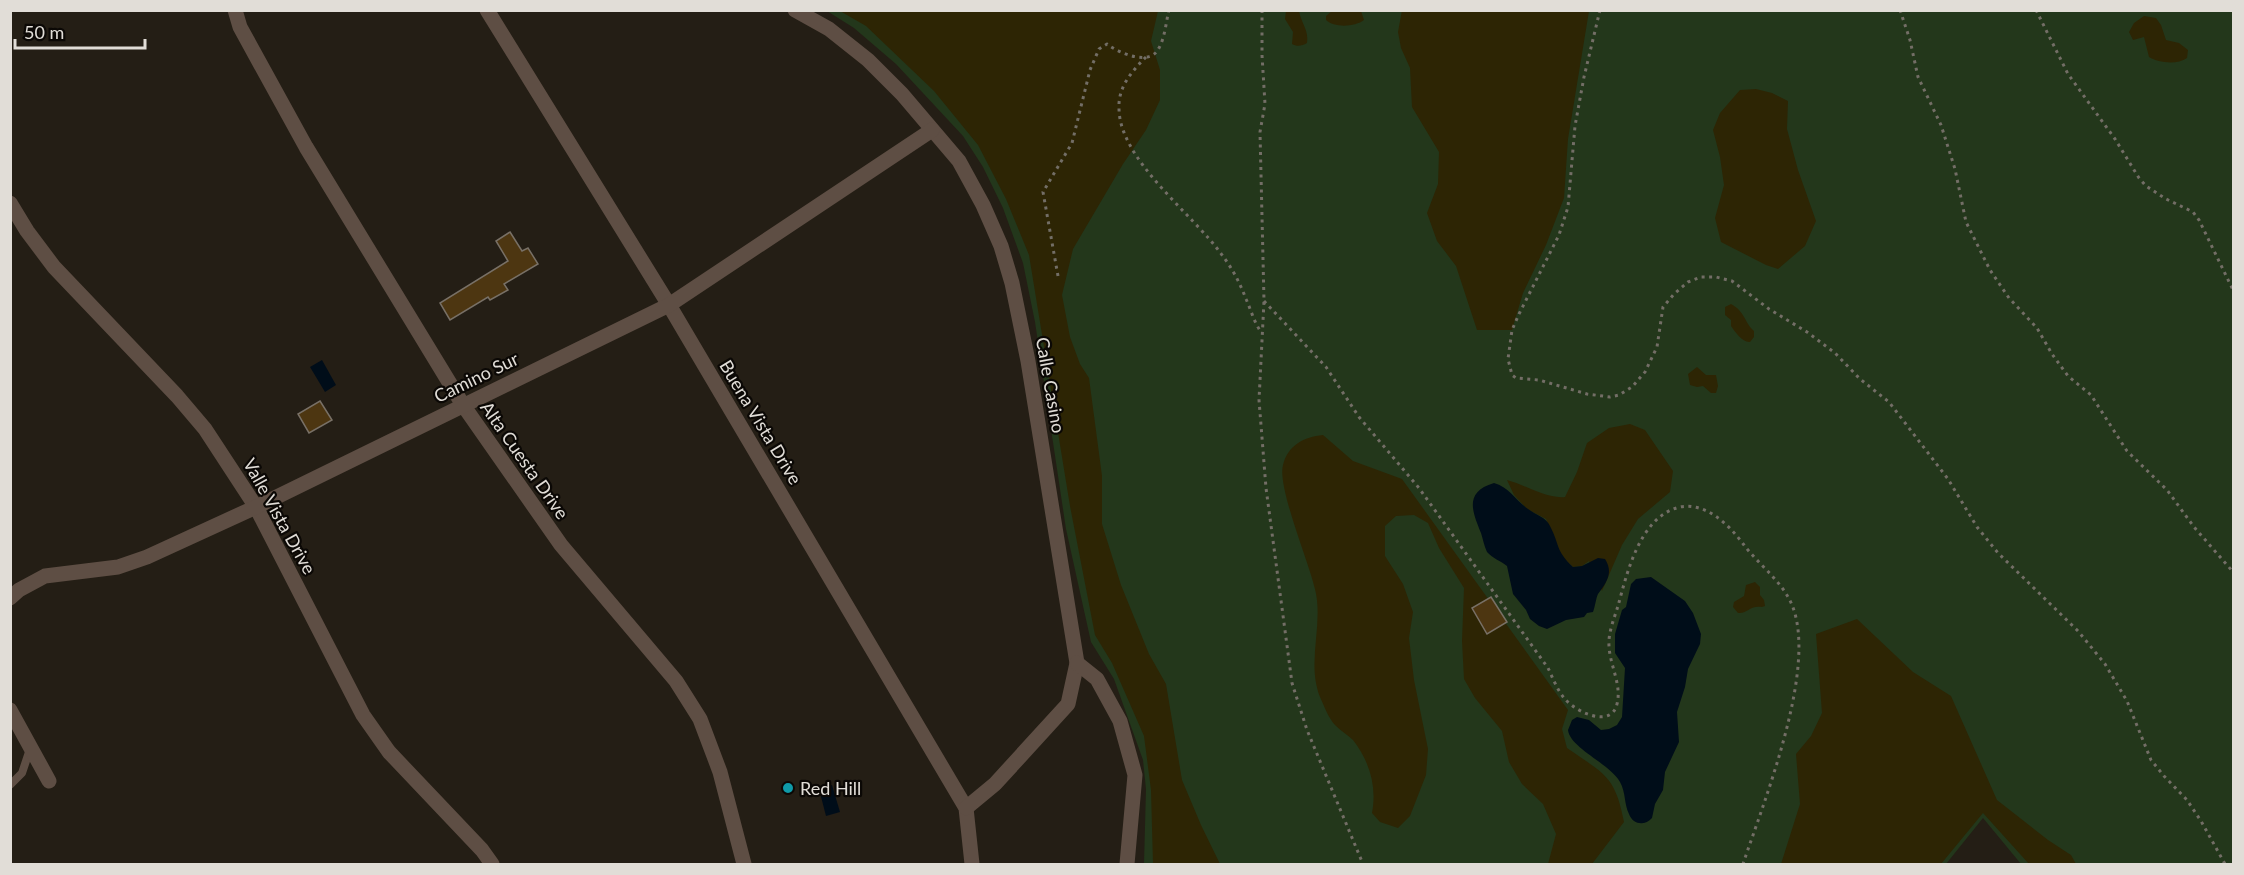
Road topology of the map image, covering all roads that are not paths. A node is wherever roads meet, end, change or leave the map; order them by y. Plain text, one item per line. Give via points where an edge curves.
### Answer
1 (235, 10) edge
2 (487, 10) edge
3 (795, 10) edge
4 (932, 130) junction
5 (10, 203) edge
6 (669, 305) junction
7 (463, 405) junction
8 (256, 507) junction
9 (10, 598) edge
10 (1077, 663) junction
11 (10, 710) edge
12 (30, 749) junction
13 (49, 781) dead end
14 (10, 784) edge
15 (966, 808) junction
16 (492, 864) edge
17 (744, 864) edge
18 (972, 864) edge
19 (1127, 864) edge

1 - 7 street, Alta Cuesta Drive via 240,27 306,147
2 - 6 street, Buena Vista Drive
3 - 4 street, Calle Casino via 829,29 868,60
4 - 6 street, Camino Sur
4 - 10 street, Calle Casino via 959,161 984,205 1012,283
5 - 8 street, Valle Vista Drive via 54,267 205,429
6 - 7 street, Camino Sur
6 - 15 street, Buena Vista Drive
7 - 8 street, Camino Sur
7 - 17 street, Alta Cuesta Drive via 561,545 676,681 700,719 720,772
8 - 9 street, Camino Sur via 147,557 118,567 45,576
8 - 16 street, Valle Vista Drive via 363,715 389,752
10 - 15 street, Calle Casino via 1068,704 995,784
10 - 19 street via 1097,679 1120,721 1135,775
11 - 12 street
12 - 13 street
12 - 14 lane via 22,772
15 - 18 street, Buena Vista Drive

